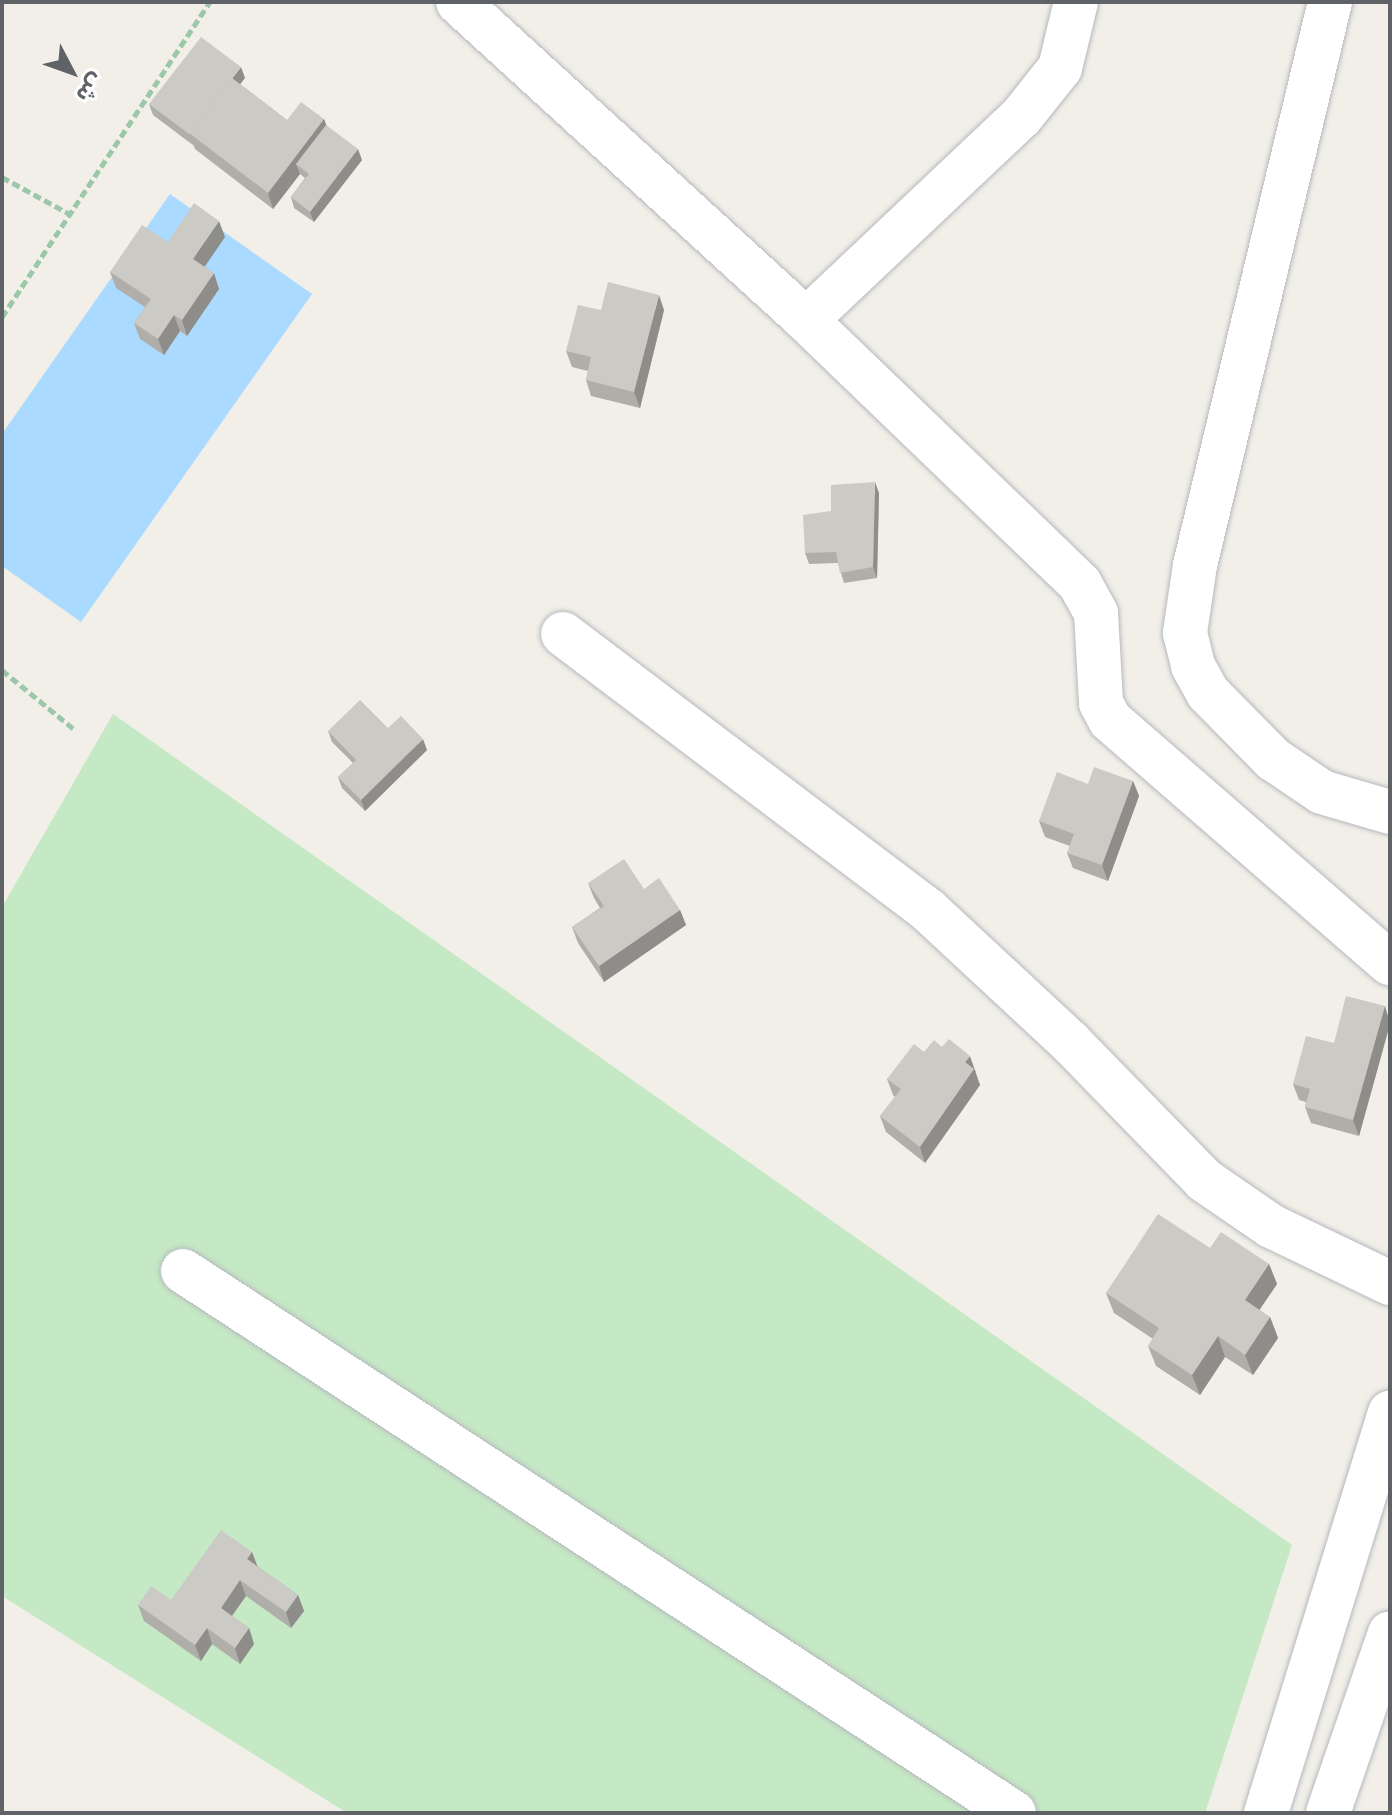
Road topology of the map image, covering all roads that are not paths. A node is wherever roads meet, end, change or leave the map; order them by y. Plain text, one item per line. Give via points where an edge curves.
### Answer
1 (458, 2) edge
2 (1076, 2) edge
3 (1330, 2) edge
4 (806, 320) junction
5 (563, 634) dead end
6 (1390, 812) edge
7 (1390, 963) edge
8 (183, 1271) dead end
9 (1390, 1283) edge
10 (1390, 1413) edge
11 (1387, 1649) edge
12 (1291, 1740) junction
13 (1347, 1759) junction
14 (1014, 1813) edge
15 (1266, 1813) edge
16 (1328, 1813) edge

1 - 4 street
2 - 4 street via 1060,68 1021,117
3 - 6 street via 1195,565 1185,633 1193,666 1208,693 1273,759 1322,792
4 - 7 street via 1080,584 1099,628 1101,703 1110,720
5 - 9 street via 928,910 1070,1042 1204,1180 1271,1226
8 - 14 street
10 - 12 street
11 - 13 street
12 - 13 street via 1317,1755
12 - 15 street
13 - 16 street

